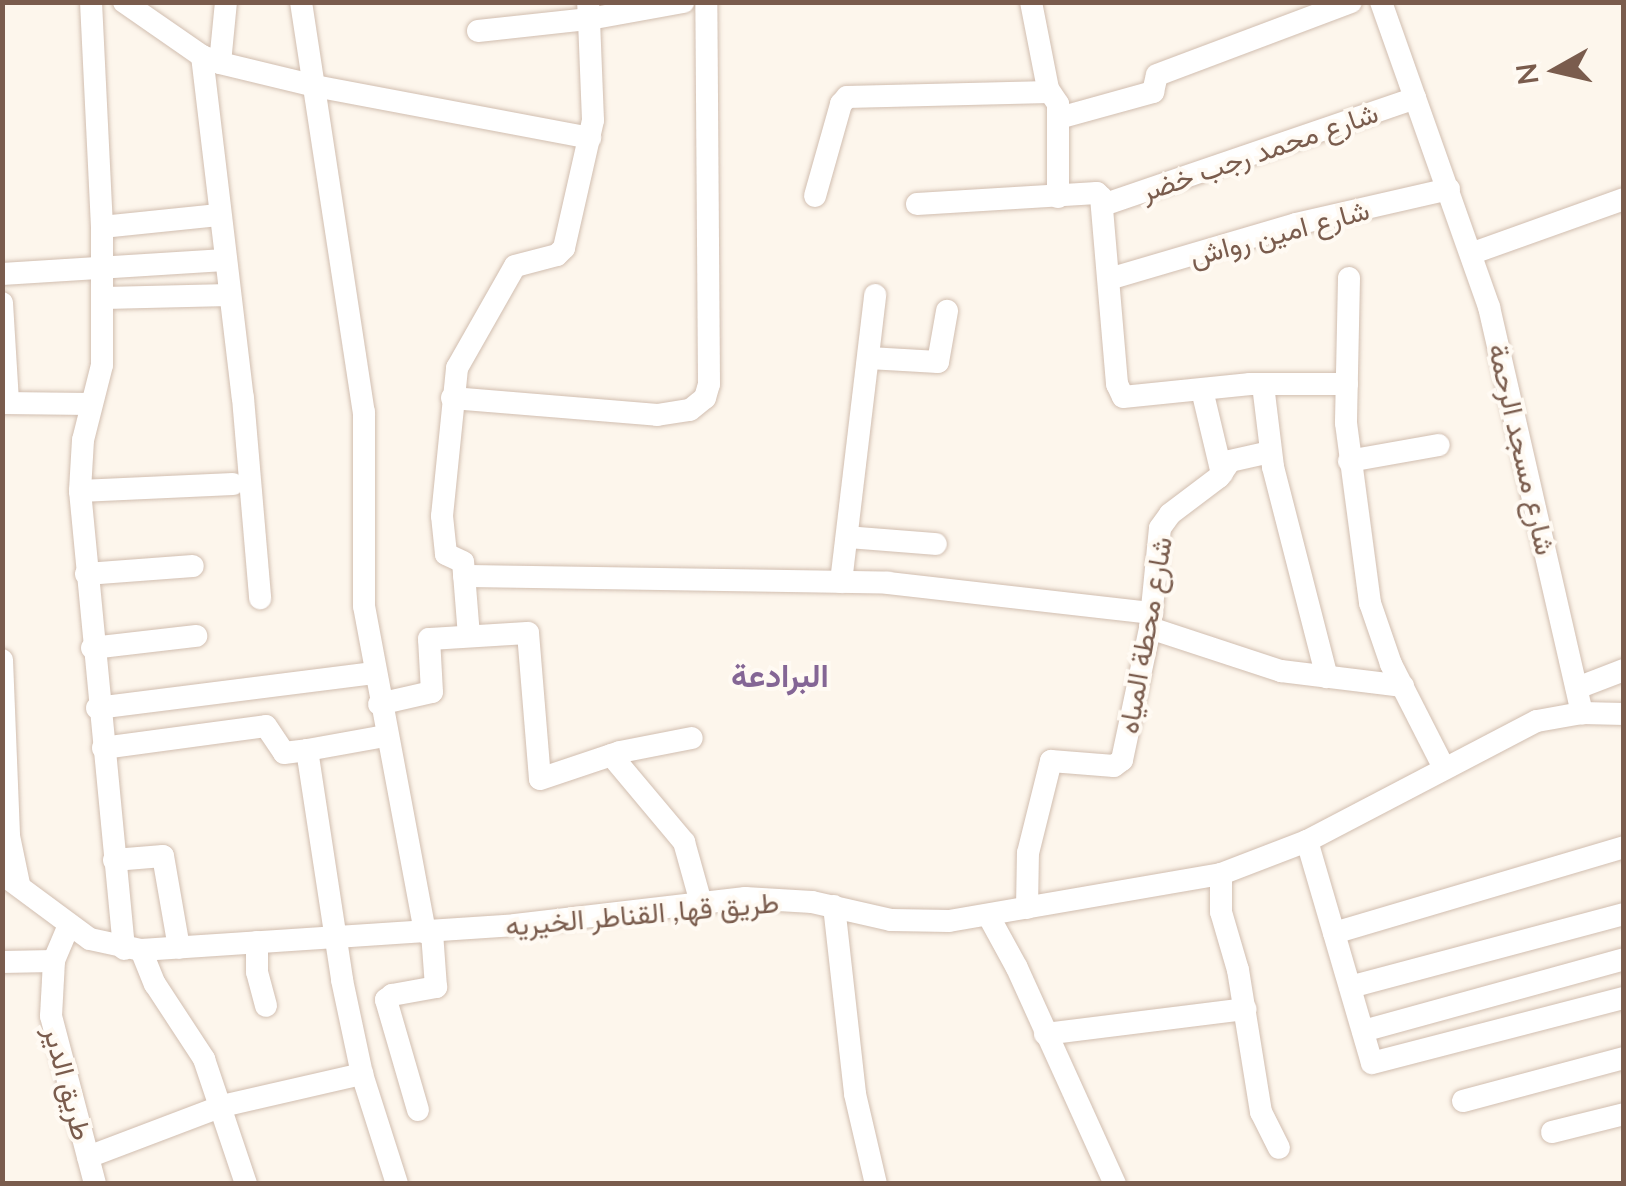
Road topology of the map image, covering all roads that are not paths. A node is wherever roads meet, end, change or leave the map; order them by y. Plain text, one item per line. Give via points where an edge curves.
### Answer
1 (91, 2) edge
2 (124, 2) edge
3 (226, 2) edge
4 (301, 2) edge
5 (683, 2) edge
6 (706, 2) edge
7 (1031, 2) edge
8 (1352, 2) edge
9 (1385, 4) edge
10 (148, 10) edge
11 (589, 11) edge
12 (478, 31) dead end
13 (210, 59) junction
14 (314, 86) junction
15 (1049, 92) junction
16 (1415, 98) junction
17 (1059, 118) junction
18 (590, 138) junction
19 (1450, 190) junction
20 (815, 196) dead end
21 (1058, 197) junction
22 (1624, 199) edge
23 (917, 204) dead end
24 (1103, 205) junction
25 (218, 215) junction
26 (102, 227) junction
27 (1473, 253) junction
28 (225, 260) junction
29 (102, 267) junction
30 (2, 274) edge
31 (1348, 278) dead end
32 (1109, 279) junction
33 (230, 295) junction
34 (875, 295) dead end
35 (104, 298) junction
36 (2, 303) edge
37 (947, 311) dead end
38 (870, 358) junction
39 (1347, 384) junction
40 (1264, 385) junction
41 (1202, 390) junction
42 (452, 398) junction
43 (5, 402) edge
44 (90, 404) junction
45 (1439, 445) dead end
46 (1270, 452) junction
47 (1349, 461) junction
48 (1222, 474) junction
49 (233, 484) dead end
50 (80, 491) junction
51 (847, 538) junction
52 (936, 544) dead end
53 (193, 566) dead end
54 (86, 574) junction
55 (464, 576) junction
56 (841, 582) junction
57 (260, 598) dead end
58 (1151, 620) junction
59 (196, 636) dead end
60 (469, 636) junction
61 (92, 648) junction
62 (2, 660) edge
63 (1624, 670) edge
64 (374, 673) junction
65 (1327, 677) junction
66 (1403, 686) junction
67 (1577, 688) junction
68 (379, 704) junction
69 (97, 708) junction
70 (1582, 713) junction
71 (1624, 714) edge
72 (385, 736) junction
73 (692, 738) dead end
74 (102, 748) junction
75 (308, 750) junction
76 (611, 755) junction
77 (1444, 768) junction
78 (1307, 841) junction
79 (1624, 847) edge
80 (114, 860) junction
81 (1221, 874) junction
82 (11, 879) edge
83 (701, 903) junction
84 (834, 906) junction
85 (1026, 908) junction
86 (1624, 914) edge
87 (988, 915) junction
88 (70, 925) junction
89 (428, 932) junction
90 (1334, 934) junction
91 (335, 938) junction
92 (257, 942) junction
93 (179, 948) junction
94 (132, 950) junction
95 (1624, 960) edge
96 (54, 961) junction
97 (2, 962) edge
98 (1350, 987) junction
99 (1624, 998) edge
100 (266, 1006) dead end
101 (1246, 1009) junction
102 (1363, 1031) junction
103 (1045, 1034) junction
104 (1624, 1058) edge
105 (362, 1074) junction
106 (1463, 1101) dead end
107 (222, 1106) junction
108 (418, 1110) dead end
109 (1624, 1114) edge
110 (1552, 1132) dead end
111 (1279, 1148) dead end
112 (88, 1157) junction
113 (95, 1184) edge
114 (246, 1184) edge
115 (397, 1184) edge
116 (876, 1184) edge
117 (1115, 1184) edge

1 - 26 street
2 - 10 street
3 - 13 street
4 - 14 street
5 - 11 street
6 - 42 street via 704,398 690,410 658,415
7 - 15 street
8 - 17 street via 1156,75 1153,92
9 - 16 street, شارع مسجد الرحمة
10 - 13 street
11 - 12 street
11 - 18 street
13 - 14 street
13 - 25 street
14 - 18 street
14 - 64 street via 364,412 361,579
15 - 17 street
15 - 20 street via 848,97
16 - 19 street, شارع مسجد الرحمة
16 - 24 street, شارع محمد رجب خضر
17 - 21 street
18 - 42 street via 564,248 513,269 457,368
19 - 27 street, شارع مسجد الرحمة
19 - 32 street, شارع امين رواش via 1296,224
21 - 23 street
21 - 24 street via 1097,194
22 - 27 street
24 - 32 street
25 - 26 street
25 - 28 street
26 - 29 street
27 - 67 street, شارع مسجد الرحمة
28 - 29 street
28 - 33 street
29 - 30 street
29 - 35 street
31 - 39 street
32 - 41 street via 1119,394
33 - 35 street
33 - 57 street
34 - 38 street
35 - 44 street via 102,365
36 - 43 street
37 - 38 street via 938,362
38 - 51 street
39 - 40 street
39 - 47 street
40 - 41 street
40 - 46 street
41 - 48 street
42 - 55 street via 442,516 445,552 461,560
43 - 44 street
44 - 50 street
45 - 47 street
46 - 48 street, شارع محطة المياه via 1234,458
46 - 65 street
47 - 66 street via 1370,602
48 - 58 street, شارع محطة المياه via 1160,528
49 - 50 street
50 - 54 street
51 - 52 street
51 - 56 street
53 - 54 street
54 - 61 street
55 - 56 street
55 - 60 street
56 - 58 street via 930,587
58 - 65 street via 1266,668
58 - 85 street, شارع محطة المياه via 1122,760 1114,766 1051,761 1030,839
59 - 61 street
60 - 68 street via 429,638 432,692
60 - 76 street via 531,636 540,780
61 - 69 street
62 - 82 street
63 - 67 street
64 - 68 street
64 - 69 street
65 - 66 street
66 - 77 street
67 - 70 street, شارع مسجد الرحمة
68 - 72 street
69 - 74 street
70 - 71 street, طريق قها, القناطر الخيريه
70 - 77 street, طريق قها, القناطر الخيريه via 1537,721
72 - 75 street
72 - 89 street
73 - 76 street
74 - 75 street via 266,726 284,752
74 - 80 street
75 - 91 street
76 - 83 street via 684,842
77 - 78 street, طريق قها, القناطر الخيريه
78 - 81 street, طريق قها, القناطر الخيريه
78 - 90 street
79 - 90 street
80 - 93 street via 163,856
80 - 94 street
81 - 85 street, طريق قها, القناطر الخيريه
81 - 101 street via 1221,912
82 - 88 street, طريق قها, القناطر الخيريه
83 - 84 street, طريق قها, القناطر الخيريه via 767,898
83 - 89 street, طريق قها, القناطر الخيريه
84 - 87 street, طريق قها, القناطر الخيريه via 910,922
84 - 116 street via 855,1094
85 - 87 street, طريق قها, القناطر الخيريه
86 - 98 street
87 - 103 street
88 - 94 street, طريق قها, القناطر الخيريه via 90,939
88 - 96 street, طريق الدير
89 - 91 street, طريق قها, القناطر الخيريه
89 - 108 street via 436,987 386,1000
90 - 98 street
91 - 92 street, طريق قها, القناطر الخيريه
91 - 105 street
92 - 93 street, طريق قها, القناطر الخيريه
92 - 100 street
93 - 94 street, طريق قها, القناطر الخيريه
94 - 107 street via 204,1058
95 - 102 street
96 - 97 street
96 - 112 street, طريق الدير via 51,1016
98 - 102 street
99 - 102 street via 1376,1064 1368,1058
101 - 103 street
101 - 111 street via 1261,1112
103 - 117 street
104 - 106 street
105 - 107 street
105 - 115 street
107 - 112 street
107 - 114 street
109 - 110 street
112 - 113 street, طريق الدير

